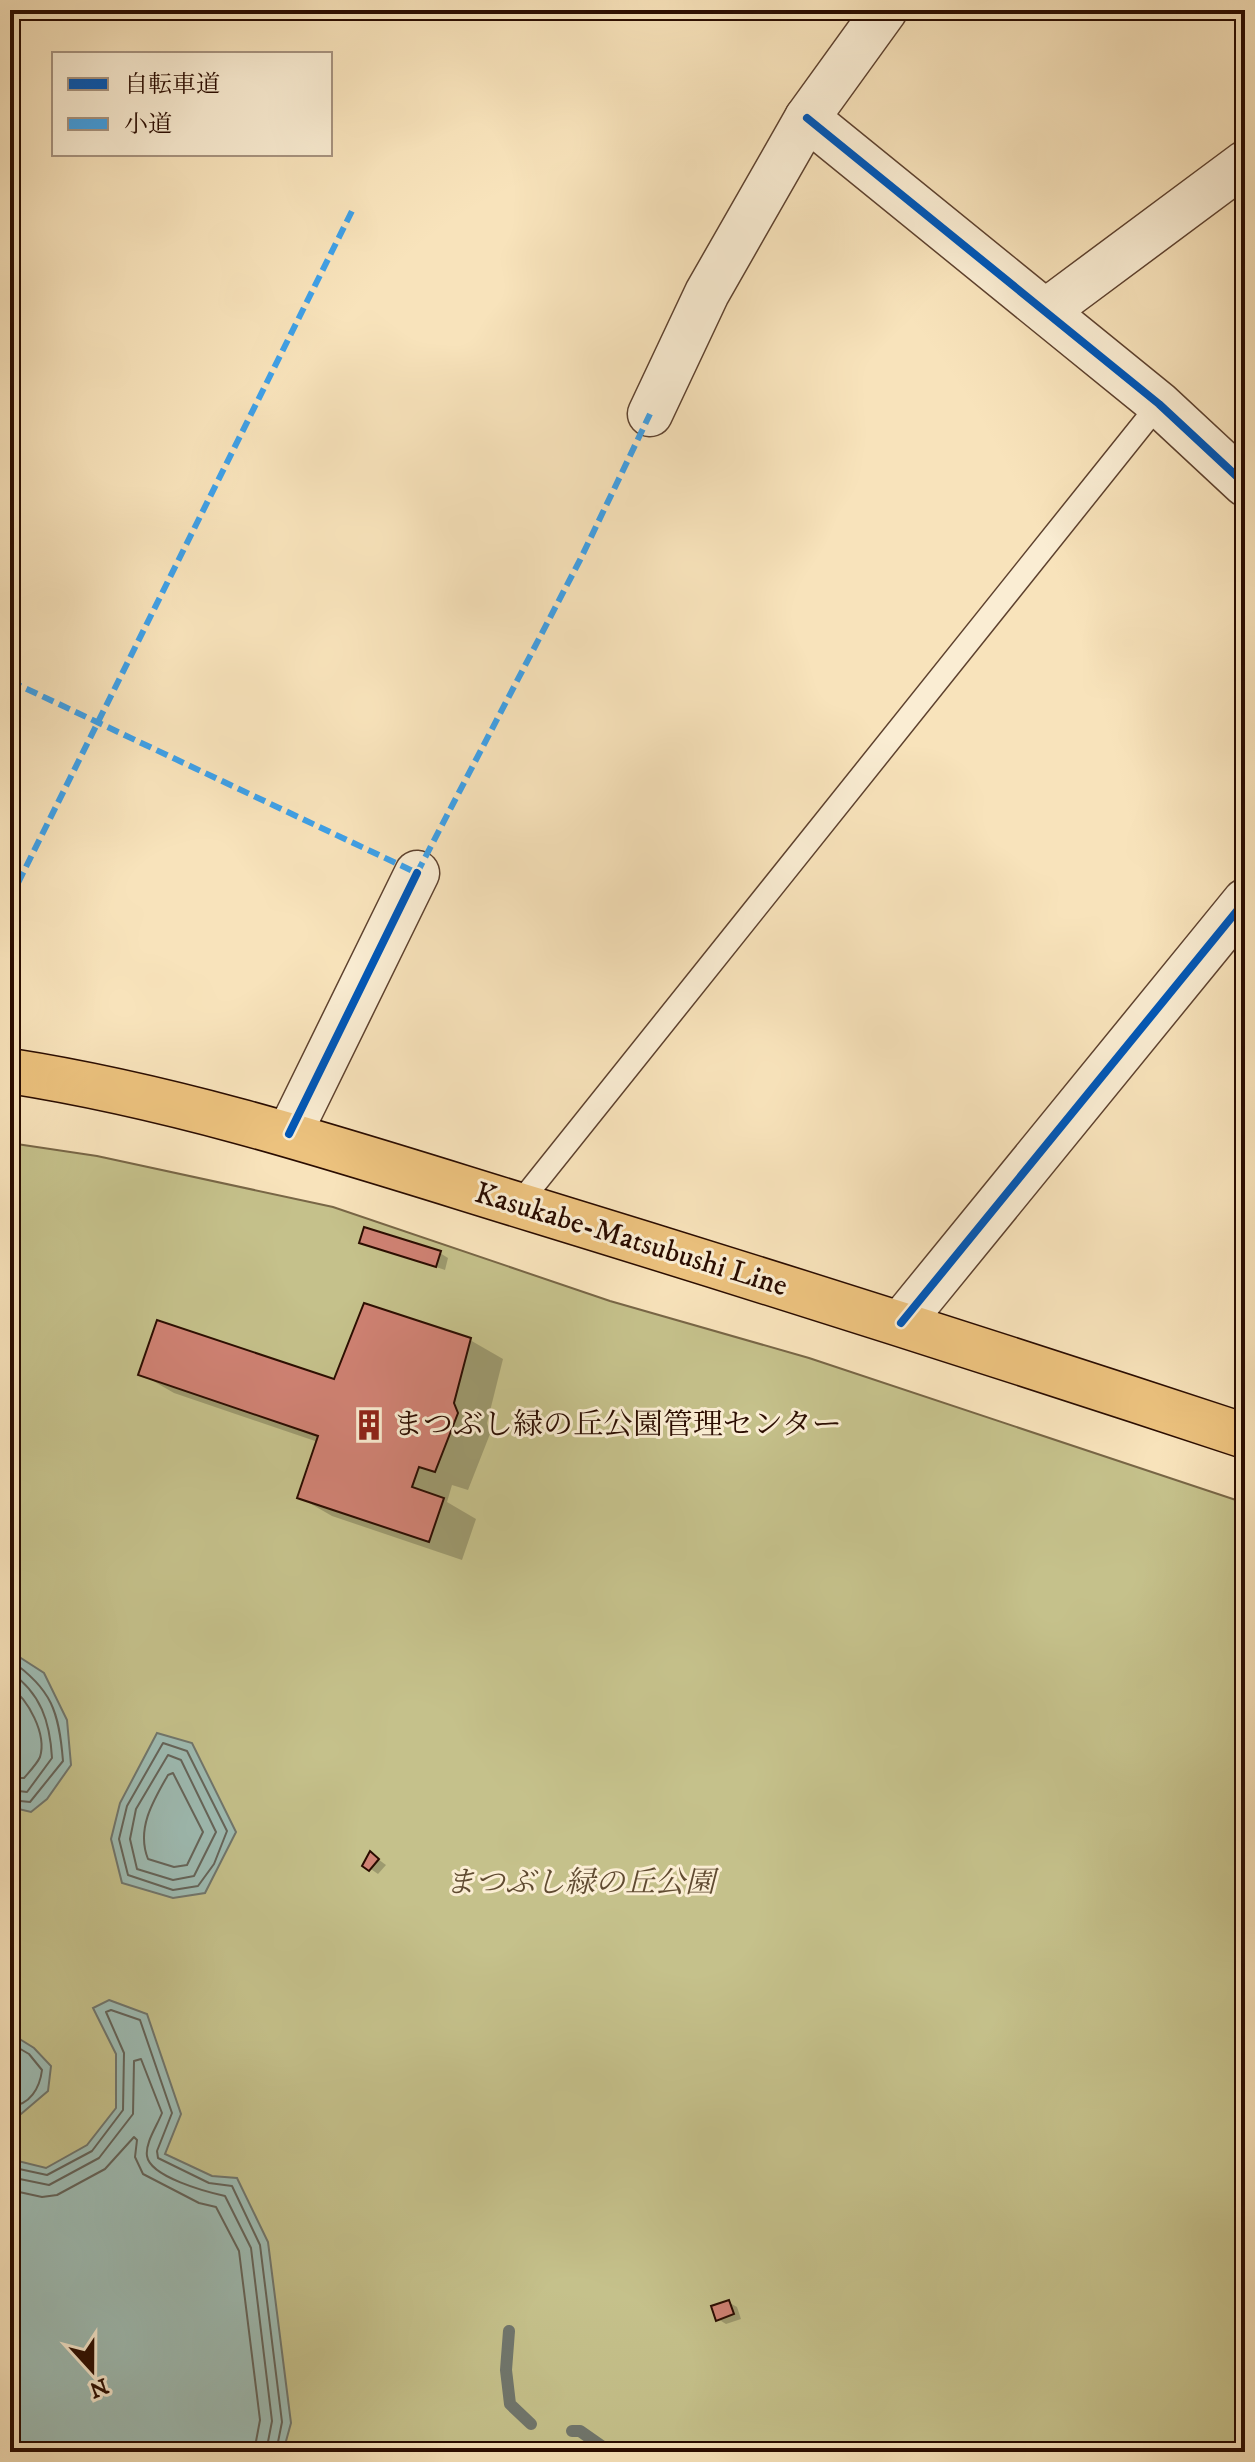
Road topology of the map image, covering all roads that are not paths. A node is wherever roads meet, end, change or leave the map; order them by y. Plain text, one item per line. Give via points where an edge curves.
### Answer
1 (885, 10) edge
2 (807, 118) junction
3 (1245, 163) edge
4 (1046, 311) junction
5 (1159, 404) junction
6 (650, 414) dead end
7 (1245, 484) edge
8 (417, 873) dead end
9 (1245, 901) edge
10 (10, 1071) edge
11 (289, 1134) junction
12 (518, 1205) junction
13 (901, 1323) junction
14 (1245, 1436) edge

1 - 2 street
2 - 4 street
2 - 6 street via 707,293
3 - 4 street
4 - 5 street
5 - 7 street
5 - 12 lane
8 - 11 street
9 - 13 street
10 - 11 main road, Kasukabe-Matsubushi Line via 167,1100
11 - 12 main road, Kasukabe-Matsubushi Line
12 - 13 main road, Kasukabe-Matsubushi Line
13 - 14 main road, Kasukabe-Matsubushi Line

